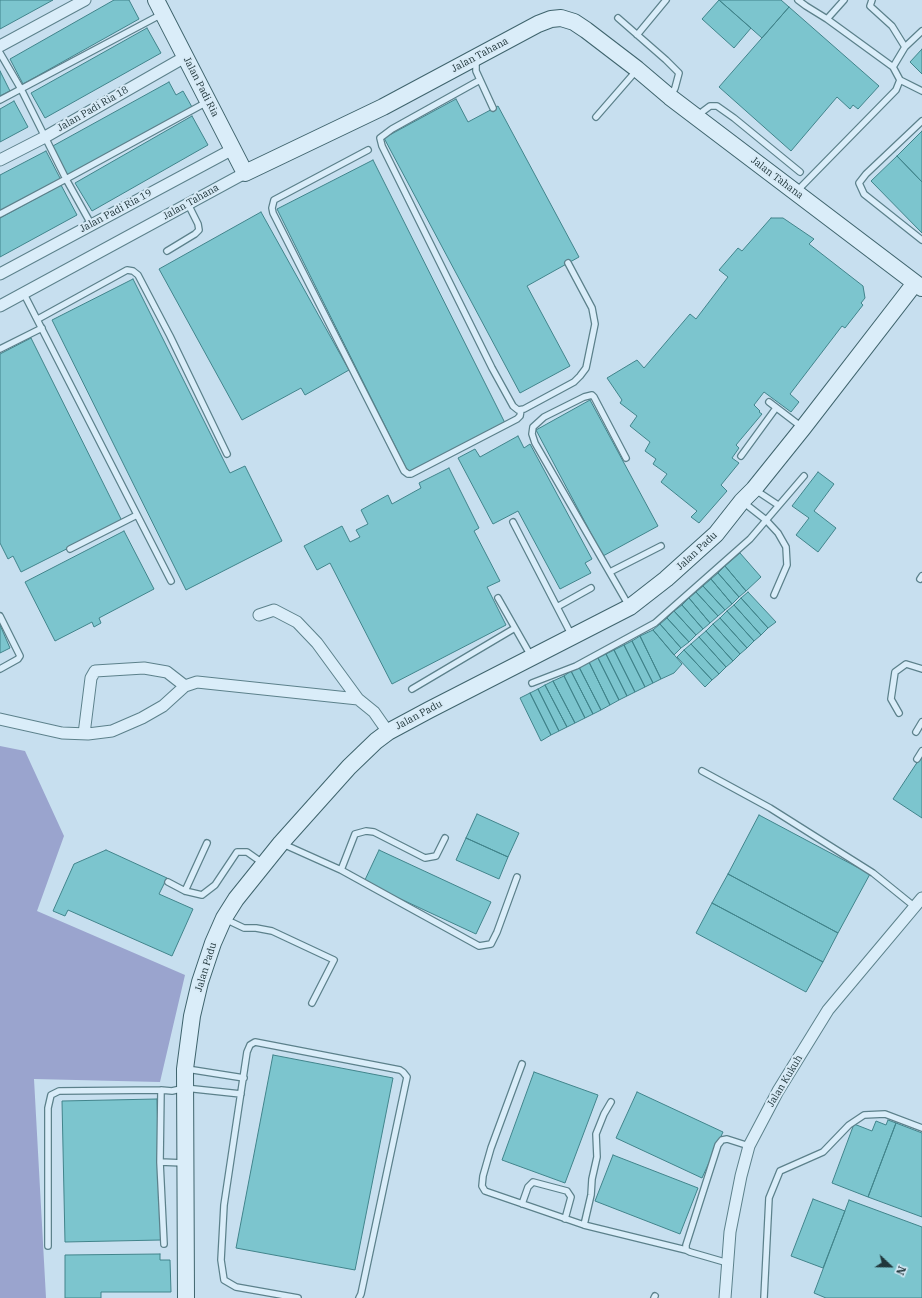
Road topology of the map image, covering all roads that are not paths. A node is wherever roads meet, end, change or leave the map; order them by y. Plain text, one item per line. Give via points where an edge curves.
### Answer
1 (85, 0) edge
2 (666, 0) edge
3 (798, 0) edge
4 (844, 0) edge
5 (872, 0) edge
6 (159, 7) edge
7 (618, 18) dead end
8 (827, 18) junction
9 (922, 31) edge
10 (637, 35) junction
11 (0, 46) edge
12 (905, 47) junction
13 (0, 53) edge
14 (185, 56) junction
15 (476, 57) junction
16 (893, 67) junction
17 (637, 69) junction
18 (480, 80) junction
19 (900, 80) junction
20 (21, 89) junction
21 (922, 91) edge
22 (670, 97) junction
23 (0, 100) edge
24 (208, 101) junction
25 (493, 108) dead end
26 (696, 116) junction
27 (596, 117) dead end
28 (922, 121) edge
29 (45, 137) junction
30 (233, 148) junction
31 (368, 150) dead end
32 (0, 160) edge
33 (800, 172) dead end
34 (245, 173) junction
35 (66, 179) junction
36 (795, 192) junction
37 (188, 204) junction
38 (0, 214) edge
39 (91, 224) junction
40 (922, 240) edge
41 (167, 251) dead end
42 (568, 264) dead end
43 (0, 274) edge
44 (918, 286) edge
45 (24, 294) junction
46 (0, 306) edge
47 (38, 320) junction
48 (42, 328) junction
49 (0, 349) edge
50 (769, 402) dead end
51 (776, 408) junction
52 (521, 410) junction
53 (803, 428) junction
54 (227, 454) dead end
55 (741, 456) dead end
56 (626, 458) dead end
57 (804, 476) dead end
58 (754, 489) junction
59 (742, 501) junction
60 (778, 505) junction
61 (137, 515) junction
62 (766, 520) junction
63 (513, 522) dead end
64 (660, 546) dead end
65 (70, 549) dead end
66 (610, 572) junction
67 (171, 582) dead end
68 (591, 588) dead end
69 (774, 595) dead end
70 (498, 598) dead end
71 (557, 607) junction
72 (630, 607) junction
73 (259, 615) dead end
74 (0, 616) edge
75 (515, 628) junction
76 (572, 636) junction
77 (532, 658) junction
78 (0, 669) edge
79 (922, 669) edge
80 (532, 683) dead end
81 (185, 686) junction
82 (412, 689) dead end
83 (358, 699) junction
84 (899, 712) dead end
85 (0, 719) edge
86 (922, 722) edge
87 (388, 732) junction
88 (916, 732) dead end
89 (84, 734) junction
90 (922, 751) edge
91 (917, 759) dead end
92 (702, 771) dead end
93 (445, 838) dead end
94 (207, 843) dead end
95 (281, 843) junction
96 (264, 864) junction
97 (341, 870) junction
98 (517, 877) dead end
99 (168, 882) dead end
100 (185, 891) junction
101 (922, 898) edge
102 (915, 907) junction
103 (224, 918) junction
104 (312, 1003) dead end
105 (522, 1064) dead end
106 (185, 1069) junction
107 (244, 1078) junction
108 (185, 1088) junction
109 (162, 1090) junction
110 (241, 1094) junction
111 (611, 1102) dead end
112 (922, 1128) edge
113 (749, 1146) junction
114 (160, 1162) junction
115 (184, 1163) junction
116 (522, 1204) junction
117 (565, 1219) junction
118 (584, 1225) junction
119 (164, 1244) dead end
120 (48, 1246) dead end
121 (686, 1250) junction
122 (728, 1263) junction
123 (186, 1298) edge
124 (298, 1298) edge
125 (359, 1298) edge
126 (725, 1298) edge
127 (764, 1298) edge

1 - 11 street
2 - 10 lane
3 - 8 lane
4 - 8 lane
5 - 12 lane via 870,6 892,26
6 - 14 street, Jalan Padi Ria
6 - 20 lane
7 - 10 lane
8 - 16 lane
9 - 12 lane
10 - 22 lane via 679,73
12 - 16 lane
13 - 20 lane
14 - 24 street, Jalan Padi Ria
14 - 29 street, Jalan Padi Ria 18
15 - 17 street, Jalan Tahana via 538,24 561,18 580,26
15 - 18 lane via 476,71
15 - 34 street, Jalan Tahana via 383,107
16 - 19 lane
17 - 22 street, Jalan Tahana
17 - 27 lane
18 - 25 lane
18 - 52 lane via 380,138 492,368 513,406
19 - 21 lane
19 - 36 lane via 896,90
20 - 23 lane
20 - 29 lane
22 - 26 street, Jalan Tahana
24 - 30 street, Jalan Padi Ria
24 - 35 lane
26 - 33 lane via 710,106 717,106
26 - 36 street, Jalan Tahana
28 - 40 lane via 859,183 864,194
29 - 32 street, Jalan Padi Ria 18
29 - 35 lane
30 - 34 street, Jalan Padi Ria
30 - 39 street, Jalan Padi Ria 19
31 - 52 lane via 274,200 272,208 404,471 412,474 517,419
34 - 37 street, Jalan Tahana
35 - 38 lane
35 - 39 lane
36 - 44 street, Jalan Tahana
37 - 41 lane via 199,230
37 - 45 street, Jalan Tahana
39 - 43 street, Jalan Padi Ria 19
42 - 52 lane via 592,308 595,324 586,368 574,382
44 - 53 street, Jalan Padu
45 - 46 street, Jalan Tahana
45 - 47 lane
47 - 48 lane
47 - 54 lane via 127,270 138,274
48 - 49 lane
48 - 61 lane
50 - 51 lane
51 - 53 lane
51 - 55 lane
53 - 58 street, Jalan Padu
56 - 66 lane via 592,396 584,397 544,417 533,427 535,443
57 - 60 lane
58 - 59 street, Jalan Padu
58 - 60 lane
59 - 62 lane
59 - 72 street, Jalan Padu via 716,534
60 - 62 lane
61 - 65 lane
61 - 67 lane
62 - 69 lane via 786,547 787,565
62 - 80 lane via 750,539 655,623 576,666
63 - 71 lane
64 - 66 lane
66 - 72 lane
68 - 71 lane
70 - 75 lane
71 - 76 lane
72 - 76 street, Jalan Padu
73 - 83 street via 274,610 297,622 317,643
74 - 78 lane via 20,656
75 - 77 lane
75 - 82 lane
76 - 77 street, Jalan Padu
77 - 87 street, Jalan Padu
79 - 84 lane via 906,664 895,672 891,699
81 - 83 street via 197,682 212,682
81 - 89 street via 163,706 142,718 112,731
81 - 89 street via 167,672 144,668 95,671 91,678
83 - 87 street via 374,712
85 - 89 street via 62,733
86 - 88 lane
87 - 95 street, Jalan Padu via 349,767
90 - 91 lane
92 - 102 lane via 770,808 873,873
93 - 97 lane via 436,856 425,858 374,832 355,834
94 - 100 lane
95 - 96 street, Jalan Padu
95 - 97 lane
96 - 100 lane via 247,852 237,852 214,885 202,895
96 - 103 street, Jalan Padu
97 - 98 lane via 479,946 491,944
99 - 100 lane
101 - 102 street, Jalan Kukuh
102 - 113 street, Jalan Kukuh via 828,1010 778,1091
103 - 104 lane via 244,928 272,932 334,960
103 - 106 street, Jalan Padu via 200,982 192,1016
105 - 116 lane via 482,1176 485,1192
106 - 107 lane
106 - 108 street, Jalan Padu
107 - 110 lane
107 - 125 lane via 249,1048 255,1042 400,1070 406,1074 407,1080
108 - 109 lane
108 - 110 lane
108 - 115 street, Jalan Padu
109 - 114 lane
109 - 120 lane via 59,1090 51,1095 48,1108
110 - 124 lane via 224,1204 221,1260 224,1280 236,1287
111 - 118 lane via 596,1134 597,1157
112 - 127 lane via 885,1114 864,1115 849,1125 823,1152 780,1171 769,1198
113 - 121 lane via 727,1139 718,1145
113 - 122 street, Jalan Kukuh via 740,1176 730,1232
114 - 115 lane
114 - 119 lane
115 - 123 street, Jalan Padu
116 - 117 lane
116 - 117 lane via 528,1187 533,1182 567,1191 571,1197
117 - 118 lane
118 - 121 lane
121 - 122 lane
122 - 126 street, Jalan Kukuh

